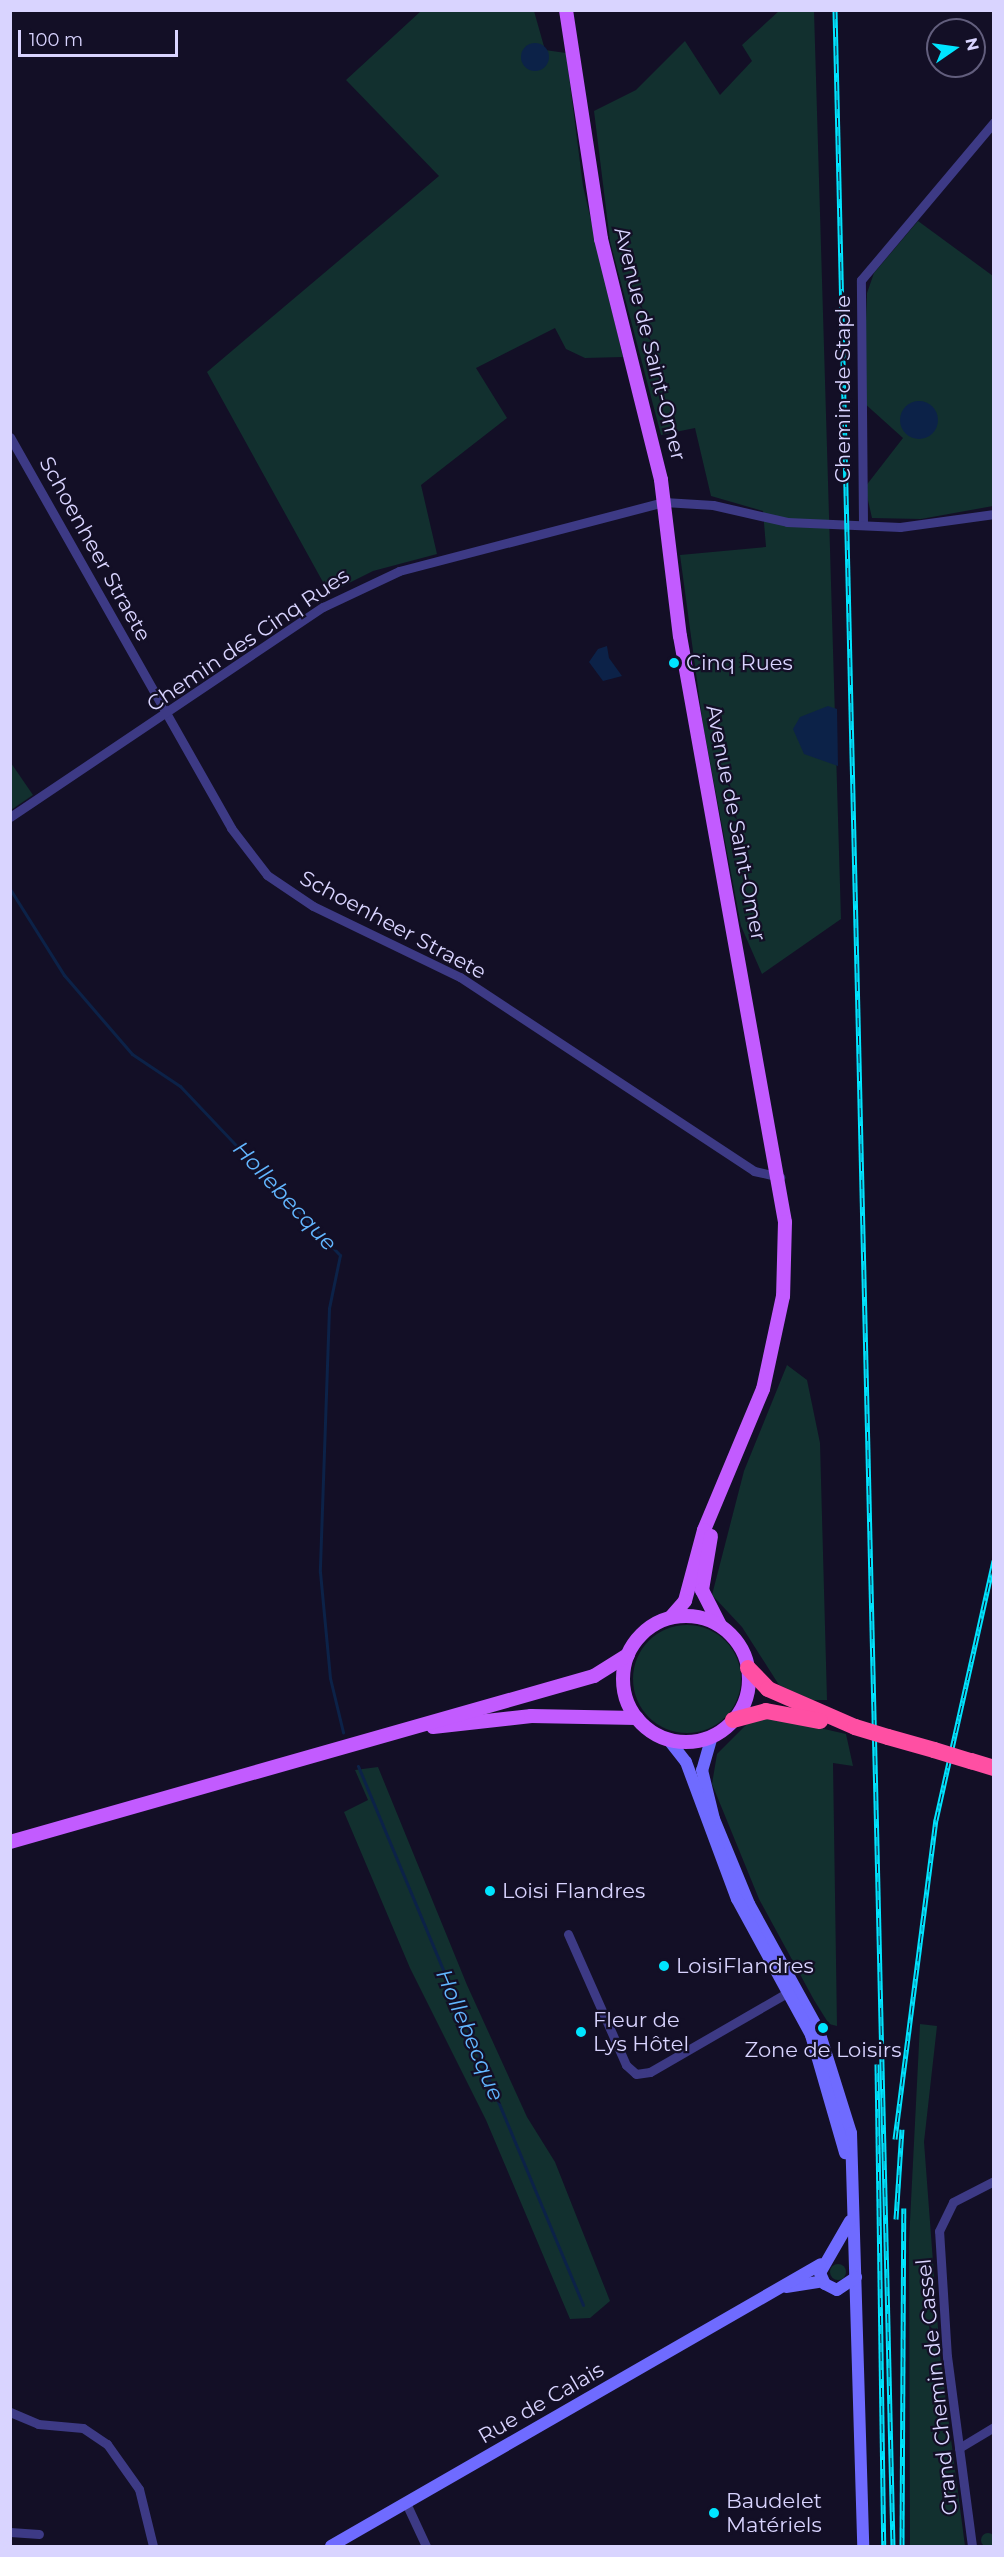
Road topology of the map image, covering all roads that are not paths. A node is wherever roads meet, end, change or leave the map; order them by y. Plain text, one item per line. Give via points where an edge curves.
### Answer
1 (566, 10) edge
2 (993, 122) edge
3 (10, 437) edge
4 (664, 502) junction
5 (993, 514) edge
6 (863, 524) junction
7 (167, 715) junction
8 (10, 818) edge
9 (780, 1177) junction
10 (721, 1497) junction
11 (671, 1617) junction
12 (721, 1626) junction
13 (628, 1655) junction
14 (748, 1668) junction
15 (637, 1718) junction
16 (734, 1720) junction
17 (855, 1727) junction
18 (384, 1736) junction
19 (712, 1736) junction
20 (668, 1739) junction
21 (993, 1768) edge
22 (10, 1842) edge
23 (568, 1934) dead end
24 (793, 1990) junction
25 (993, 2181) edge
26 (831, 2254) junction
27 (854, 2262) junction
28 (821, 2264) junction
29 (856, 2277) junction
30 (823, 2281) junction
31 (837, 2290) junction
32 (771, 2294) junction
33 (858, 2322) junction
34 (10, 2412) edge
35 (993, 2427) edge
36 (959, 2448) junction
37 (406, 2503) junction
38 (10, 2532) edge
39 (39, 2534) dead end
40 (153, 2547) edge
41 (331, 2547) edge
42 (426, 2547) edge
43 (863, 2547) edge
44 (972, 2547) edge

1 - 4 main road, Avenue de Saint-Omer via 601,239
2 - 6 street, Chemin de Staple via 861,280
3 - 7 street, Schoenheer Straete
4 - 6 street, Chemin des Cinq Rues via 721,506 787,522
4 - 7 street, Chemin des Cinq Rues via 371,581 323,607
4 - 9 main road, Avenue de Saint-Omer via 682,648
5 - 6 street, Chemin des Cinq Rues via 915,527
7 - 8 street, Chemin des Cinq Rues
7 - 9 street, Schoenheer Straete via 235,834 280,885 460,976 754,1171
9 - 10 main road, Avenue de Saint-Omer via 785,1259 778,1328 759,1401
10 - 11 main road, Avenue de Saint-Omer via 704,1530 685,1600
10 - 12 main road, Avenue de Saint-Omer via 702,1583 706,1603
11 - 12 main road via 695,1616
11 - 13 main road via 645,1631
12 - 14 main road via 737,1642
13 - 15 main road via 623,1685
13 - 18 main road via 594,1676
14 - 16 main road via 747,1696
14 - 17 highway via 768,1689
15 - 18 main road via 519,1717
15 - 20 main road
16 - 17 highway via 772,1712
16 - 19 main road
17 - 21 highway, bridge
18 - 22 main road
19 - 20 main road via 690,1742
19 - 24 main road via 702,1770 710,1809 744,1893
20 - 24 main road via 686,1762 736,1899
23 - 24 street via 626,2065 636,2074 650,2072
24 - 26 main road via 826,2075 844,2146 851,2221
24 - 27 main road via 825,2047 847,2116 854,2169
25 - 36 street, Grand Chemin de Cassel via 953,2202 939,2231
26 - 27 main road via 847,2255
26 - 28 main road
27 - 29 main road
28 - 30 main road
28 - 32 main road, Rue de Calais
29 - 31 main road
29 - 33 main road
30 - 31 main road
30 - 32 main road, Rue de Calais via 805,2280
31 - 33 main road via 851,2302
32 - 37 main road, Rue de Calais
33 - 43 main road
34 - 40 street via 38,2424 79,2426 100,2438 139,2489
35 - 36 street
36 - 44 street, Grand Chemin de Cassel
37 - 41 main road, Rue de Calais
37 - 42 street
38 - 39 street

